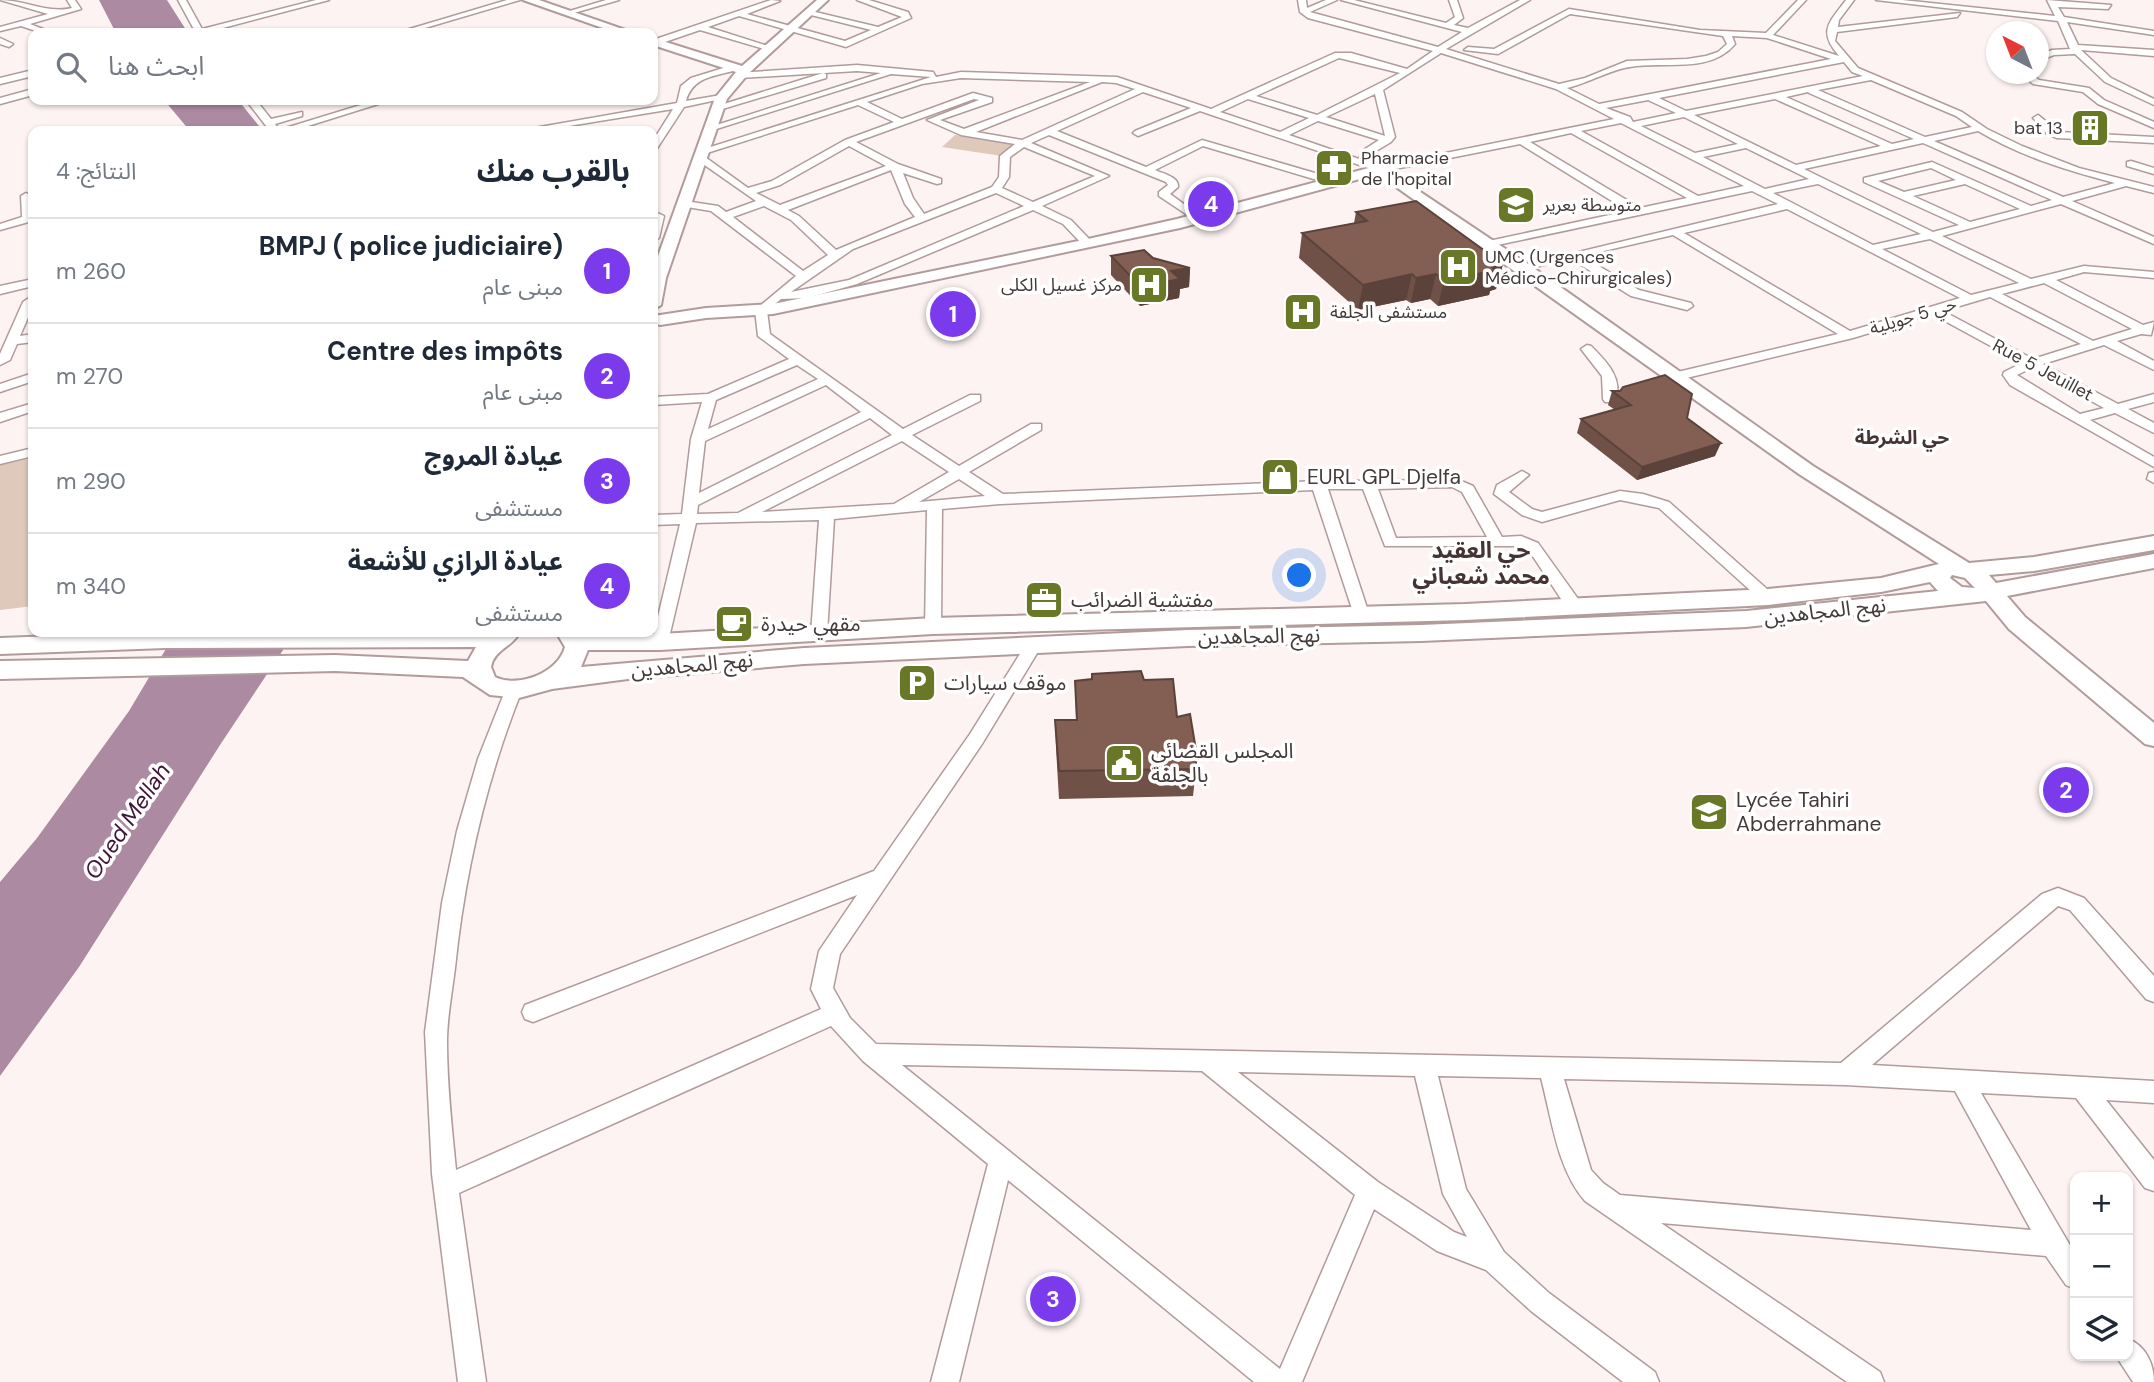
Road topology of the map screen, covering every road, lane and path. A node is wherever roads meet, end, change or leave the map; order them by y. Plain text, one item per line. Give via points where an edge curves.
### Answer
1 (4, 0) edge
2 (71, 0) edge
3 (182, 0) edge
4 (325, 0) edge
5 (516, 0) edge
6 (528, 0) edge
7 (615, 0) edge
8 (823, 0) edge
9 (861, 0) edge
10 (1302, 0) edge
11 (1333, 0) edge
12 (1345, 0) edge
13 (1375, 0) edge
14 (1440, 0) edge
15 (1526, 0) edge
16 (1802, 0) edge
17 (1850, 0) edge
18 (1880, 0) edge
19 (776, 1) edge
20 (1453, 1) edge
21 (1917, 2) edge
22 (2052, 2) edge
23 (1364, 5) junction
24 (2108, 7) dead end
25 (810, 12) junction
26 (1304, 12) junction
27 (1992, 12) junction
28 (567, 13) junction
29 (739, 14) junction
30 (55, 15) junction
31 (0, 17) edge
32 (1923, 19) junction
33 (2061, 19) junction
34 (21, 24) junction
35 (1447, 26) junction
36 (699, 27) junction
37 (33, 28) edge
38 (197, 28) edge
39 (215, 28) edge
40 (418, 28) edge
41 (613, 28) edge
42 (0, 29) edge
43 (791, 29) junction
44 (879, 30) junction
45 (1469, 31) junction
46 (2154, 33) edge
47 (1727, 35) junction
48 (1831, 35) junction
49 (1768, 36) junction
50 (1784, 40) junction
51 (658, 41) edge
52 (658, 43) edge
53 (1443, 47) junction
54 (768, 49) junction
55 (2074, 49) junction
56 (2154, 53) edge
57 (2049, 54) edge
58 (1845, 61) junction
59 (849, 69) junction
60 (739, 71) junction
61 (896, 71) junction
62 (1408, 72) junction
63 (28, 74) edge
64 (940, 77) junction
65 (1868, 78) junction
66 (1107, 79) junction
67 (1740, 80) junction
68 (0, 81) edge
69 (2048, 84) edge
70 (953, 85) dead end
71 (1559, 87) junction
72 (1142, 89) junction
73 (1378, 89) junction
74 (1812, 91) junction
75 (28, 93) edge
76 (1248, 96) junction
77 (1650, 97) junction
78 (1778, 97) junction
79 (0, 101) edge
80 (859, 102) junction
81 (2154, 102) edge
82 (719, 103) junction
83 (681, 104) junction
84 (255, 105) edge
85 (335, 105) edge
86 (369, 105) edge
87 (1601, 106) junction
88 (1198, 109) junction
89 (1210, 113) junction
90 (1686, 115) junction
91 (928, 117) junction
92 (1317, 117) junction
93 (2038, 118) dead end
94 (902, 122) junction
95 (1631, 122) junction
96 (1242, 123) junction
97 (2154, 125) edge
98 (271, 126) edge
99 (275, 126) edge
100 (300, 126) edge
101 (561, 126) edge
102 (1231, 128) dead end
103 (1980, 128) junction
104 (710, 130) junction
105 (1572, 130) junction
106 (1047, 131) junction
107 (658, 133) edge
108 (964, 133) junction
109 (1138, 133) dead end
110 (1221, 133) dead end
111 (1279, 136) junction
112 (1388, 139) junction
113 (1922, 139) junction
114 (1522, 141) junction
115 (2154, 141) edge
116 (848, 142) junction
117 (1023, 143) junction
118 (1202, 143) junction
119 (1747, 145) junction
120 (1890, 147) junction
121 (702, 155) junction
122 (1696, 156) junction
123 (1363, 163) junction
124 (2130, 164) dead end
125 (1129, 165) junction
126 (894, 166) junction
127 (1794, 167) junction
128 (1380, 169) junction
129 (1145, 171) junction
130 (2154, 171) edge
131 (1104, 176) junction
132 (1820, 180) junction
133 (1968, 180) junction
134 (937, 181) dead end
135 (1327, 183) junction
136 (2124, 184) junction
137 (996, 189) junction
138 (1760, 189) junction
139 (2154, 190) edge
140 (747, 192) junction
141 (26, 196) dead end
142 (1902, 196) junction
143 (1696, 199) junction
144 (2061, 201) junction
145 (762, 202) junction
146 (685, 204) junction
147 (1789, 205) junction
148 (1031, 206) junction
149 (780, 209) junction
150 (2029, 209) junction
151 (1638, 212) junction
152 (725, 216) junction
153 (921, 217) junction
154 (1195, 217) junction
155 (1968, 225) junction
156 (0, 227) edge
157 (1673, 230) junction
158 (1933, 236) junction
159 (2154, 241) edge
160 (1088, 244) junction
161 (1488, 244) junction
162 (1873, 248) junction
163 (1572, 255) junction
164 (835, 256) junction
165 (1522, 267) junction
166 (2150, 274) edge
167 (803, 276) junction
168 (658, 278) edge
169 (2045, 279) junction
170 (2029, 283) junction
171 (28, 284) edge
172 (0, 290) edge
173 (2154, 290) edge
174 (1990, 293) junction
175 (1970, 299) junction
176 (28, 304) edge
177 (771, 305) junction
178 (1687, 306) dead end
179 (1933, 310) junction
180 (658, 314) edge
181 (2150, 331) edge
182 (1849, 335) junction
183 (28, 339) edge
184 (12, 341) junction
185 (2099, 343) junction
186 (1587, 349) dead end
187 (797, 360) junction
188 (0, 361) edge
189 (2030, 364) junction
190 (2154, 366) edge
191 (1674, 377) junction
192 (28, 379) edge
193 (827, 380) junction
194 (0, 388) edge
195 (710, 398) junction
196 (975, 398) dead end
197 (2154, 398) edge
198 (1610, 399) edge
199 (658, 401) edge
200 (28, 409) edge
201 (2116, 409) junction
202 (871, 412) junction
203 (0, 418) edge
204 (2078, 419) junction
205 (1036, 427) dead end
206 (2154, 429) edge
207 (902, 435) junction
208 (698, 439) junction
209 (28, 453) edge
210 (0, 460) edge
211 (2154, 463) edge
212 (959, 471) junction
213 (1522, 475) dead end
214 (1369, 484) junction
215 (1320, 485) junction
216 (1000, 499) junction
217 (935, 506) junction
218 (895, 510) junction
219 (690, 511) junction
220 (1869, 512) junction
221 (827, 515) junction
222 (658, 519) edge
223 (737, 519) junction
224 (1497, 542) junction
225 (2154, 543) edge
226 (2154, 561) edge
227 (1965, 570) junction
228 (1937, 575) junction
229 (1980, 592) junction
230 (1768, 597) junction
231 (1575, 607) junction
232 (1362, 614) junction
233 (933, 626) junction
234 (819, 634) junction
235 (373, 637) edge
236 (503, 637) edge
237 (572, 637) edge
238 (660, 642) junction
239 (1034, 645) junction
240 (0, 646) edge
241 (0, 670) edge
242 (484, 680) junction
243 (551, 680) junction
244 (513, 690) junction
245 (2154, 737) edge
246 (878, 878) junction
247 (2154, 992) edge
248 (533, 1012) dead end
249 (835, 1013) junction
250 (871, 1054) junction
251 (1205, 1060) junction
252 (1424, 1064) junction
253 (1549, 1067) junction
254 (1845, 1074) junction
255 (1961, 1080) junction
256 (2081, 1087) junction
257 (2154, 1092) edge
258 (1001, 1159) junction
259 (2154, 1180) edge
260 (447, 1186) junction
261 (1369, 1191) junction
262 (1612, 1207) junction
263 (2053, 1244) junction
264 (1495, 1261) junction
265 (2070, 1269) edge
266 (2133, 1359) edge
267 (472, 1382) edge
268 (945, 1382) edge
269 (1275, 1382) edge
270 (1288, 1382) edge
271 (1645, 1382) edge
272 (1870, 1382) edge
273 (2149, 1382) edge

1 - 30 street
2 - 30 street via 79,8
3 - 38 street
4 - 39 street
5 - 40 street
6 - 28 main road
7 - 28 street
8 - 25 main road
9 - 44 street via 907,16
10 - 26 street
11 - 26 street
12 - 23 street
13 - 23 street
14 - 20 street
15 - 45 street
16 - 49 street
17 - 48 street
18 - 21 street
19 - 29 street
20 - 35 street via 1459,18
21 - 27 street
21 - 32 street
22 - 24 street
22 - 33 street
23 - 35 street
25 - 43 main road
25 - 44 street
26 - 53 street
27 - 32 street
27 - 33 street
28 - 41 main road
29 - 36 street
29 - 43 street
30 - 34 street
31 - 34 street
32 - 48 street
33 - 46 street
33 - 55 street
34 - 37 street
34 - 42 street
35 - 45 street
36 - 51 street
36 - 54 street
43 - 44 street via 842,44
43 - 54 main road
45 - 53 street
47 - 49 street
47 - 53 street via 1569,11 1495,52
47 - 71 street via 1731,44 1721,54 1686,62 1627,64
48 - 50 street
48 - 58 street
49 - 50 street
50 - 58 street
52 - 60 main road
53 - 62 street
53 - 71 street
54 - 60 main road
55 - 56 street
55 - 57 street
55 - 81 street via 2092,71
58 - 65 street
58 - 67 street
59 - 60 street
59 - 61 street
59 - 82 street
60 - 82 main road
60 - 83 street via 690,83
61 - 64 street
61 - 104 street
62 - 73 street
62 - 76 street via 1338,55
63 - 68 street
64 - 66 street
64 - 70 street
64 - 80 street
65 - 74 street
65 - 103 street via 1959,114
66 - 72 street
66 - 108 street
67 - 77 street
67 - 78 street
69 - 97 street via 2086,90 2101,102
71 - 87 street
72 - 88 street
72 - 106 street
73 - 92 street
73 - 112 street
74 - 78 street
74 - 113 street
75 - 79 street
76 - 89 street
76 - 92 street
77 - 87 street
77 - 90 street
78 - 90 street
78 - 120 street
80 - 94 street
80 - 121 street
82 - 83 street
82 - 104 main road
83 - 101 street
83 - 107 street
84 - 98 street
85 - 99 street
86 - 100 street
87 - 95 street
88 - 89 street
88 - 109 street
89 - 96 street
90 - 95 street
90 - 119 street
91 - 91 street via 968,93 989,100
91 - 94 street
91 - 108 street
92 - 111 street
92 - 112 street
93 - 115 street via 2057,135
94 - 116 street
95 - 105 street
95 - 122 street
96 - 102 street
96 - 111 street
103 - 113 street
103 - 136 street via 2048,160
104 - 121 main road
105 - 114 street
105 - 143 street
106 - 117 street
106 - 125 street
108 - 117 street
110 - 118 street
111 - 123 street
112 - 123 street via 1366,153
113 - 120 street
113 - 144 street
114 - 128 street
114 - 151 street
116 - 126 street
116 - 140 street via 776,183
117 - 131 street
117 - 137 street via 1006,156 1004,177
118 - 129 street
118 - 135 street
119 - 122 street
119 - 127 street
120 - 127 street
121 - 140 street
121 - 146 main road
122 - 138 street
123 - 128 street
124 - 130 street
125 - 129 street
125 - 131 street
126 - 134 street
126 - 149 street
126 - 153 street via 904,184 906,201
127 - 132 street
128 - 135 main road
128 - 161 main road
129 - 154 street via 1175,183 1163,194
131 - 148 street
132 - 138 street
132 - 158 street
133 - 142 street
133 - 142 street via 1928,164 1868,180
133 - 150 street
135 - 154 main road
136 - 139 street
136 - 144 street
137 - 148 street
137 - 153 street
138 - 143 street
138 - 147 street
140 - 145 street
141 - 156 street via 28,219
142 - 155 street
143 - 151 street
144 - 150 street
144 - 159 street
145 - 149 street
145 - 152 street
146 - 152 street via 709,206
146 - 168 main road
147 - 157 street
147 - 162 street
148 - 160 street via 1067,222
148 - 177 street via 853,282
149 - 164 street via 803,224
150 - 155 street
151 - 161 street
152 - 167 street
153 - 164 street
154 - 160 main road
155 - 158 street
157 - 163 street
157 - 182 street
158 - 162 street
158 - 170 street
160 - 177 main road
161 - 165 main road
162 - 175 street
163 - 165 street
163 - 178 street via 1635,293
164 - 167 street
165 - 191 main road
166 - 169 street, حي 5 جويلية via 2097,268
166 - 173 street
167 - 177 street
169 - 170 street, حي 5 جويلية
169 - 181 street
170 - 174 street, حي 5 جويلية
171 - 172 street
174 - 175 street, حي 5 جويلية
174 - 185 street
175 - 179 street, حي 5 جويلية
176 - 184 street
177 - 180 main road
177 - 187 street via 761,328 764,336
179 - 182 street, حي 5 جويلية
179 - 189 street, Rue 5 Jeuillet
181 - 185 street
182 - 191 street, حي 5 جويلية
183 - 184 street
184 - 188 street
185 - 189 street
185 - 190 street
186 - 198 street via 1608,372
187 - 193 street
187 - 195 street
189 - 201 street, Rue 5 Jeuillet
189 - 204 street via 2011,372 2011,379
191 - 220 main road
192 - 194 street
193 - 202 street
193 - 208 street
195 - 199 street
195 - 208 street
196 - 207 street
197 - 201 street
200 - 203 street
201 - 204 street
201 - 206 street, Rue 5 Jeuillet
202 - 207 street
202 - 219 street
204 - 211 street
205 - 212 street
207 - 212 street
207 - 223 street
208 - 219 street
209 - 210 street
212 - 216 street
212 - 218 street
213 - 230 street via 1502,488 1501,494 1534,516 1552,516 1620,495 1664,505
214 - 215 street
214 - 224 street via 1463,486
214 - 224 street via 1390,543
215 - 216 street
215 - 232 street
216 - 217 street
217 - 218 street
217 - 233 street
218 - 221 street
219 - 222 street
219 - 223 street
219 - 238 street
220 - 227 main road
220 - 228 main road
221 - 223 street
221 - 234 street
224 - 231 street via 1521,541 1533,546
225 - 227 main road, نهج المجاهدين via 2034,564
226 - 229 main road, نهج المجاهدين
227 - 228 main road, نهج المجاهدين via 1951,568
227 - 229 main road via 1979,577
228 - 229 main road via 1949,589
228 - 230 main road, نهج المجاهدين via 1881,586
229 - 239 main road, نهج المجاهدين via 1792,616 1660,624
229 - 245 main road
230 - 231 main road, نهج المجاهدين
231 - 232 main road, نهج المجاهدين
232 - 233 main road, نهج المجاهدين
233 - 234 main road, نهج المجاهدين
234 - 238 main road, نهج المجاهدين
235 - 240 main road
236 - 242 main road via 480,660
237 - 238 main road, نهج المجاهدين
237 - 243 main road via 576,651 572,662
239 - 243 main road, نهج المجاهدين via 710,662
239 - 246 street via 976,739
241 - 242 main road via 335,663 468,670
242 - 244 main road
243 - 244 main road, نهج المجاهدين
244 - 260 street via 494,734 467,826 448,928 436,1048
246 - 248 street
246 - 249 street via 830,951 822,989
247 - 254 street via 2077,904 2059,897 2049,900
249 - 250 street
249 - 260 street
250 - 251 street
250 - 258 street
251 - 252 street
251 - 261 street
252 - 253 street
252 - 264 street via 1455,1194
253 - 254 street
253 - 262 street via 1581,1179
254 - 255 street
255 - 256 street
255 - 263 street
256 - 257 street
256 - 259 street
258 - 268 street
258 - 269 street
260 - 267 street
261 - 264 street via 1446,1242
261 - 270 street
262 - 263 street
262 - 272 street
263 - 265 street
264 - 271 street
266 - 273 street

